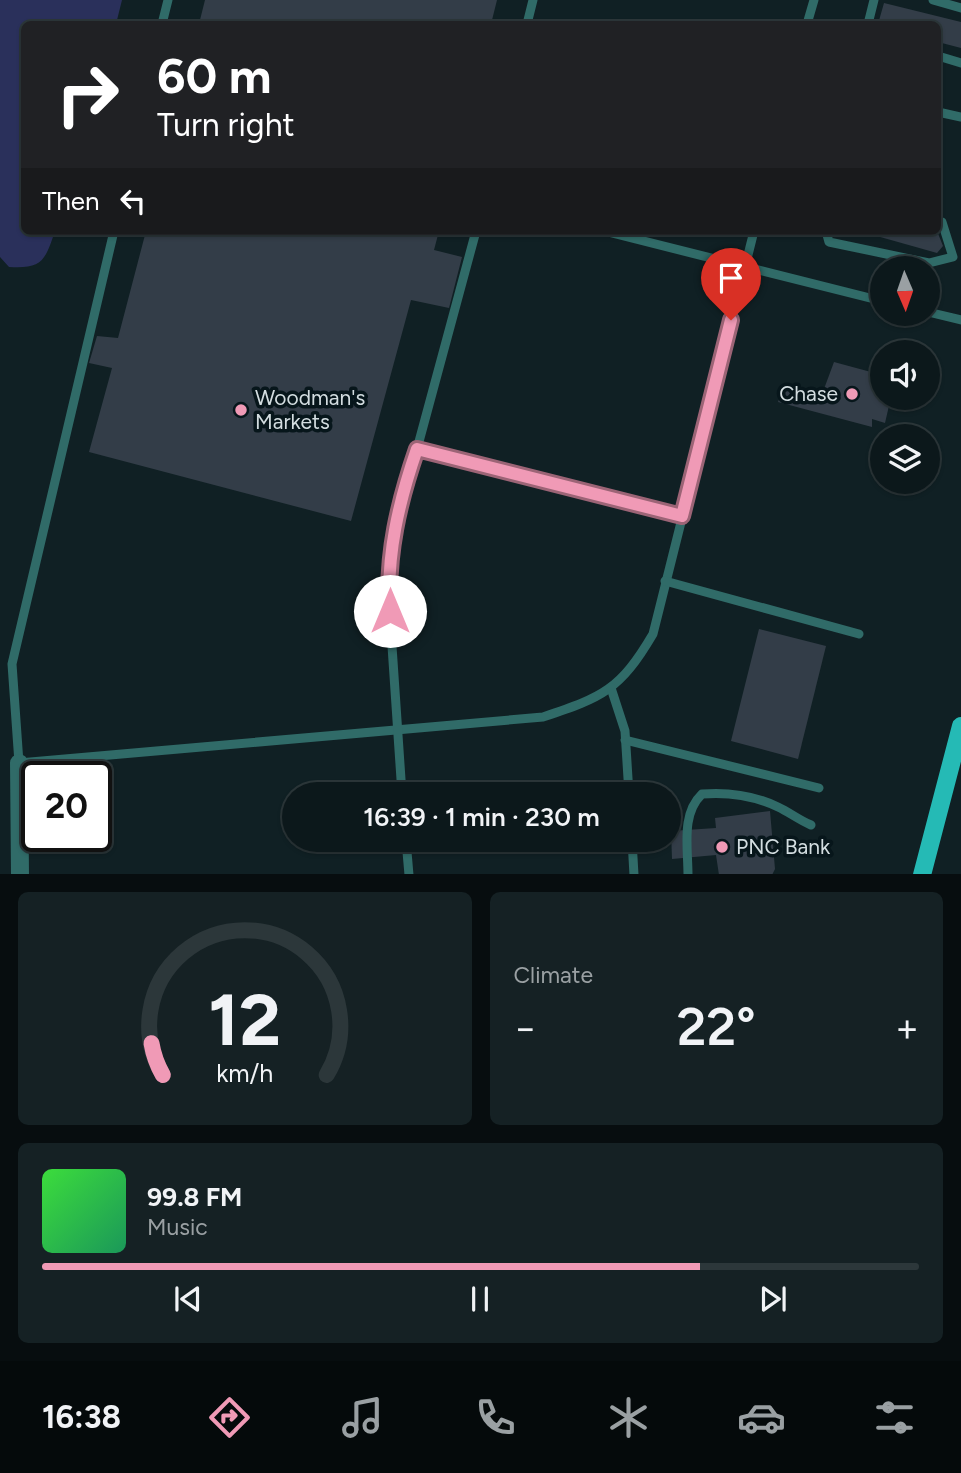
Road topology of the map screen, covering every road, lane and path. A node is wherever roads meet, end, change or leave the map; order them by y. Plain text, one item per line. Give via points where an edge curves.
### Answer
1 (168, 0) edge
2 (533, 0) edge
3 (814, 0) edge
4 (874, 0) edge
5 (933, 0) edge
6 (961, 8) edge
7 (163, 21) edge
8 (528, 21) edge
9 (808, 21) edge
10 (869, 21) edge
11 (941, 57) edge
12 (961, 63) edge
13 (941, 112) edge
14 (961, 117) edge
15 (942, 222) dead end
16 (113, 235) edge
17 (475, 235) edge
18 (620, 235) edge
19 (753, 235) edge
20 (827, 235) edge
21 (957, 255) edge
22 (744, 267) junction
23 (870, 298) edge
24 (940, 315) edge
25 (961, 320) edge
26 (417, 449) junction
27 (682, 516) junction
28 (666, 581) junction
29 (859, 634) dead end
30 (611, 688) junction
31 (961, 726) edge
32 (397, 730) junction
33 (625, 740) junction
34 (19, 763) junction
35 (401, 782) edge
36 (628, 782) edge
37 (819, 788) dead end
38 (811, 825) dead end
39 (407, 852) edge
40 (633, 852) edge
41 (20, 874) edge
42 (409, 874) edge
43 (634, 874) edge
44 (688, 874) edge
45 (922, 874) edge

1 - 7 lane
2 - 8 lane
3 - 9 lane
4 - 10 lane
5 - 6 lane
11 - 12 lane
13 - 14 lane
15 - 21 lane
16 - 34 lane via 12,664
17 - 26 lane
18 - 22 lane
19 - 22 lane
20 - 21 lane via 829,242 929,263
22 - 23 lane
22 - 27 lane
24 - 25 lane
26 - 27 lane
26 - 32 lane via 399,503 388,587
27 - 28 lane
28 - 29 lane
28 - 30 lane via 653,634
30 - 32 lane via 596,699 543,717
30 - 33 lane
31 - 45 main road
32 - 34 lane
32 - 35 lane
33 - 36 lane
33 - 37 lane
34 - 41 street
38 - 44 lane via 780,808 736,794 702,794 688,815
39 - 42 lane
40 - 43 lane

